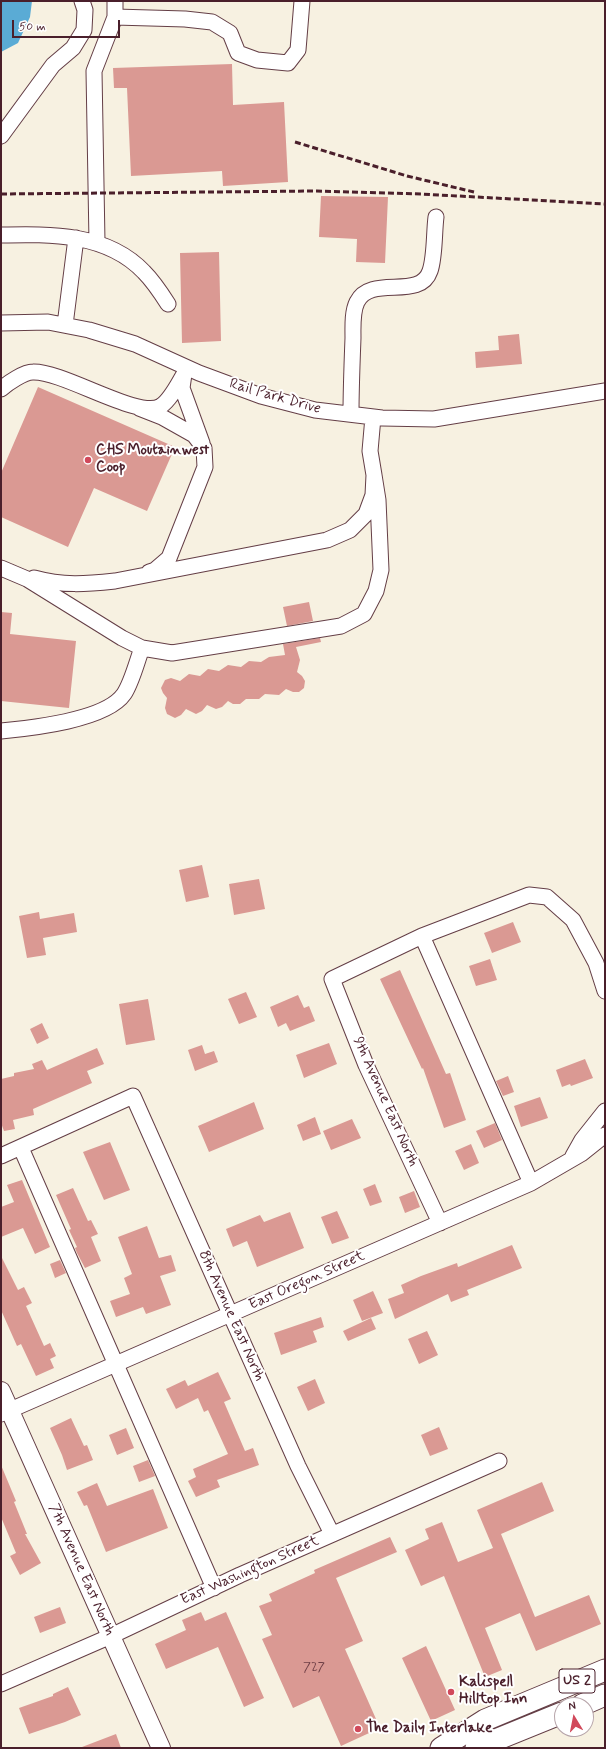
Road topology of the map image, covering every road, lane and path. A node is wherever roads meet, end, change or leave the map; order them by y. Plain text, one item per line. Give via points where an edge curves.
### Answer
1 (82, 1) edge
2 (116, 1) edge
3 (302, 1) edge
4 (115, 17) junction
5 (1, 136) edge
6 (436, 217) dead end
7 (1, 235) edge
8 (76, 238) junction
9 (97, 242) junction
10 (168, 304) dead end
11 (1, 323) edge
12 (65, 325) junction
13 (184, 370) junction
14 (1, 389) edge
15 (605, 391) edge
16 (139, 408) junction
17 (351, 414) junction
18 (373, 417) junction
19 (204, 448) junction
20 (374, 475) junction
21 (176, 544) junction
22 (226, 560) junction
23 (1, 568) edge
24 (128, 579) junction
25 (142, 648) junction
26 (1, 731) edge
27 (422, 936) junction
28 (605, 991) edge
29 (605, 1111) edge
30 (605, 1135) edge
31 (21, 1148) junction
32 (1, 1156) edge
33 (570, 1160) junction
34 (531, 1183) junction
35 (440, 1222) junction
36 (230, 1315) junction
37 (116, 1363) junction
38 (1, 1391) edge
39 (5, 1412) edge
40 (499, 1461) dead end
41 (332, 1534) junction
42 (214, 1588) junction
43 (111, 1636) junction
44 (605, 1670) edge
45 (1, 1684) edge
46 (605, 1695) edge
47 (594, 1700) edge
48 (554, 1716) edge
49 (161, 1748) edge
50 (441, 1748) edge
51 (476, 1748) edge

1 - 5 street via 85,10 84,30 73,48 53,65
2 - 4 street
3 - 4 street via 298,50 288,63 258,60 238,53 230,33 212,22
4 - 9 street via 94,71
6 - 17 street via 430,271 425,280 415,285 381,287 366,292 357,302 354,319
7 - 8 street via 36,234
8 - 9 street
8 - 12 street
9 - 10 street via 120,252 144,272
11 - 12 street, Rail Park Drive via 48,322
12 - 13 street, Rail Park Drive via 135,344
13 - 16 street via 167,401 160,407
13 - 17 street, Rail Park Drive via 261,396 315,410
13 - 19 street via 182,388
14 - 16 street via 12,380 32,372 56,376
15 - 18 street, Rail Park Drive via 434,419
16 - 19 street via 194,435
17 - 18 street, Rail Park Drive
18 - 20 street via 370,451
19 - 21 street via 205,467
20 - 22 street via 373,495 366,514 350,530 327,540
20 - 25 street via 378,500 381,570 376,591 364,614 334,628 195,650 172,653
21 - 22 street via 178,557 184,561
21 - 24 street via 169,558 155,570
22 - 24 street
23 - 24 street via 54,583 83,584
23 - 25 street via 27,579
25 - 26 street via 125,693 114,704 100,712 63,722
27 - 28 street via 529,894 547,897 573,920 596,963
27 - 34 street
27 - 35 street, 9th Avenue East North via 332,979 366,1065
29 - 33 street
30 - 33 street, East Oregon Street
31 - 32 street
31 - 36 street, 8th Avenue East North via 133,1096
31 - 37 street
33 - 34 street, East Oregon Street
34 - 35 street, East Oregon Street
35 - 36 street, East Oregon Street
36 - 37 street, East Oregon Street
36 - 41 street, 8th Avenue East North via 298,1466
37 - 39 street, East Oregon Street
37 - 42 street
38 - 39 main road, 7th Avenue East North
39 - 43 main road, 7th Avenue East North
40 - 41 street, East Washington Street
41 - 42 street, East Washington Street
42 - 43 street, East Washington Street
43 - 45 street, East Washington Street
43 - 49 main road, 7th Avenue East North
44 - 50 highway, US 2 via 485,1720
46 - 47 highway, US 2
48 - 51 highway, US 2

